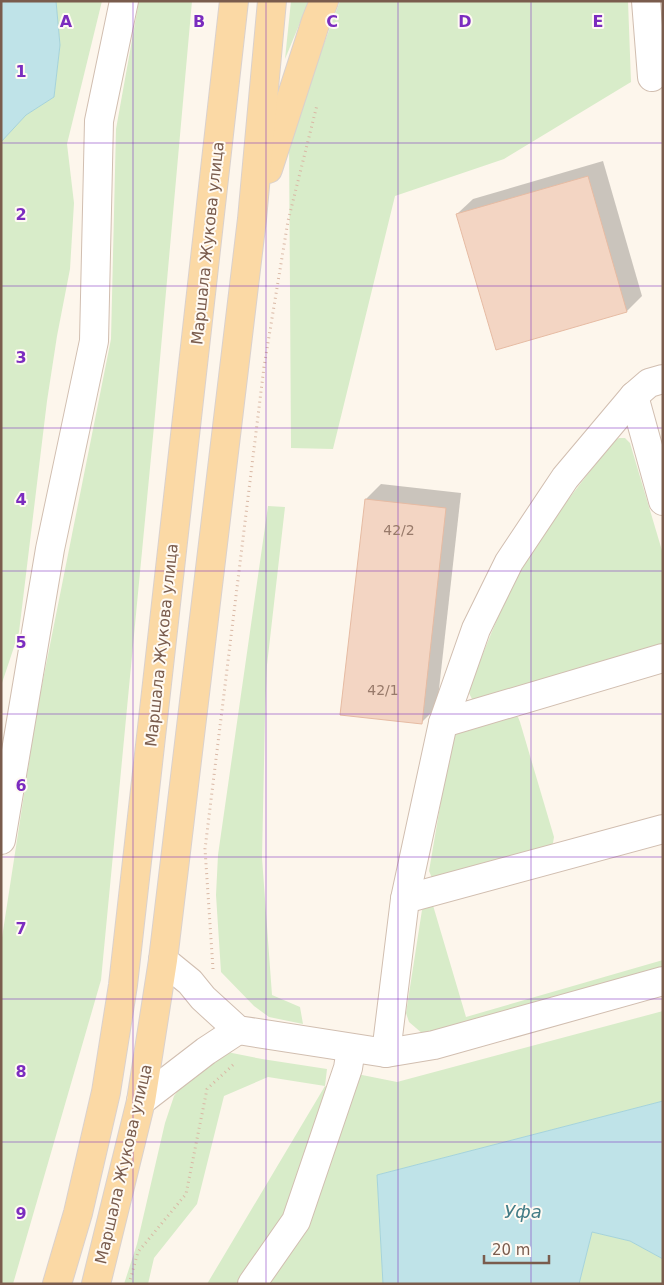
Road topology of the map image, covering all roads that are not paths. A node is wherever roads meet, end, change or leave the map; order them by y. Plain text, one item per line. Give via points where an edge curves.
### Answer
1 (124, 1) edge
2 (234, 1) edge
3 (272, 1) edge
4 (324, 1) edge
5 (646, 1) edge
6 (652, 77) dead end
7 (252, 218) junction
8 (663, 379) edge
9 (634, 396) junction
10 (663, 501) edge
11 (663, 658) edge
12 (12, 706) edge
13 (443, 723) junction
14 (663, 829) edge
15 (1, 840) edge
16 (405, 899) junction
17 (162, 960) junction
18 (663, 981) edge
19 (238, 1030) junction
20 (351, 1049) junction
21 (386, 1053) junction
22 (141, 1101) junction
23 (57, 1284) edge
24 (96, 1284) edge
25 (252, 1284) edge

1 - 12 lane via 98,121 94,341 50,549
2 - 23 main road, Маршала Жукова улица via 123,985 106,1092 78,1213
3 - 7 main road, Маршала Жукова улица
4 - 7 main road
5 - 6 lane
7 - 17 main road, Маршала Жукова улица
8 - 9 lane via 649,383
9 - 10 lane
9 - 13 lane via 565,478 509,562 476,629
11 - 13 lane
12 - 15 lane
13 - 16 lane
14 - 16 lane
16 - 21 lane
17 - 19 lane via 190,982
17 - 22 main road, Маршала Жукова улица
18 - 21 lane via 434,1046
19 - 20 lane
19 - 22 lane
20 - 21 lane
20 - 25 lane via 348,1068 296,1221
22 - 24 main road, Маршала Жукова улица

